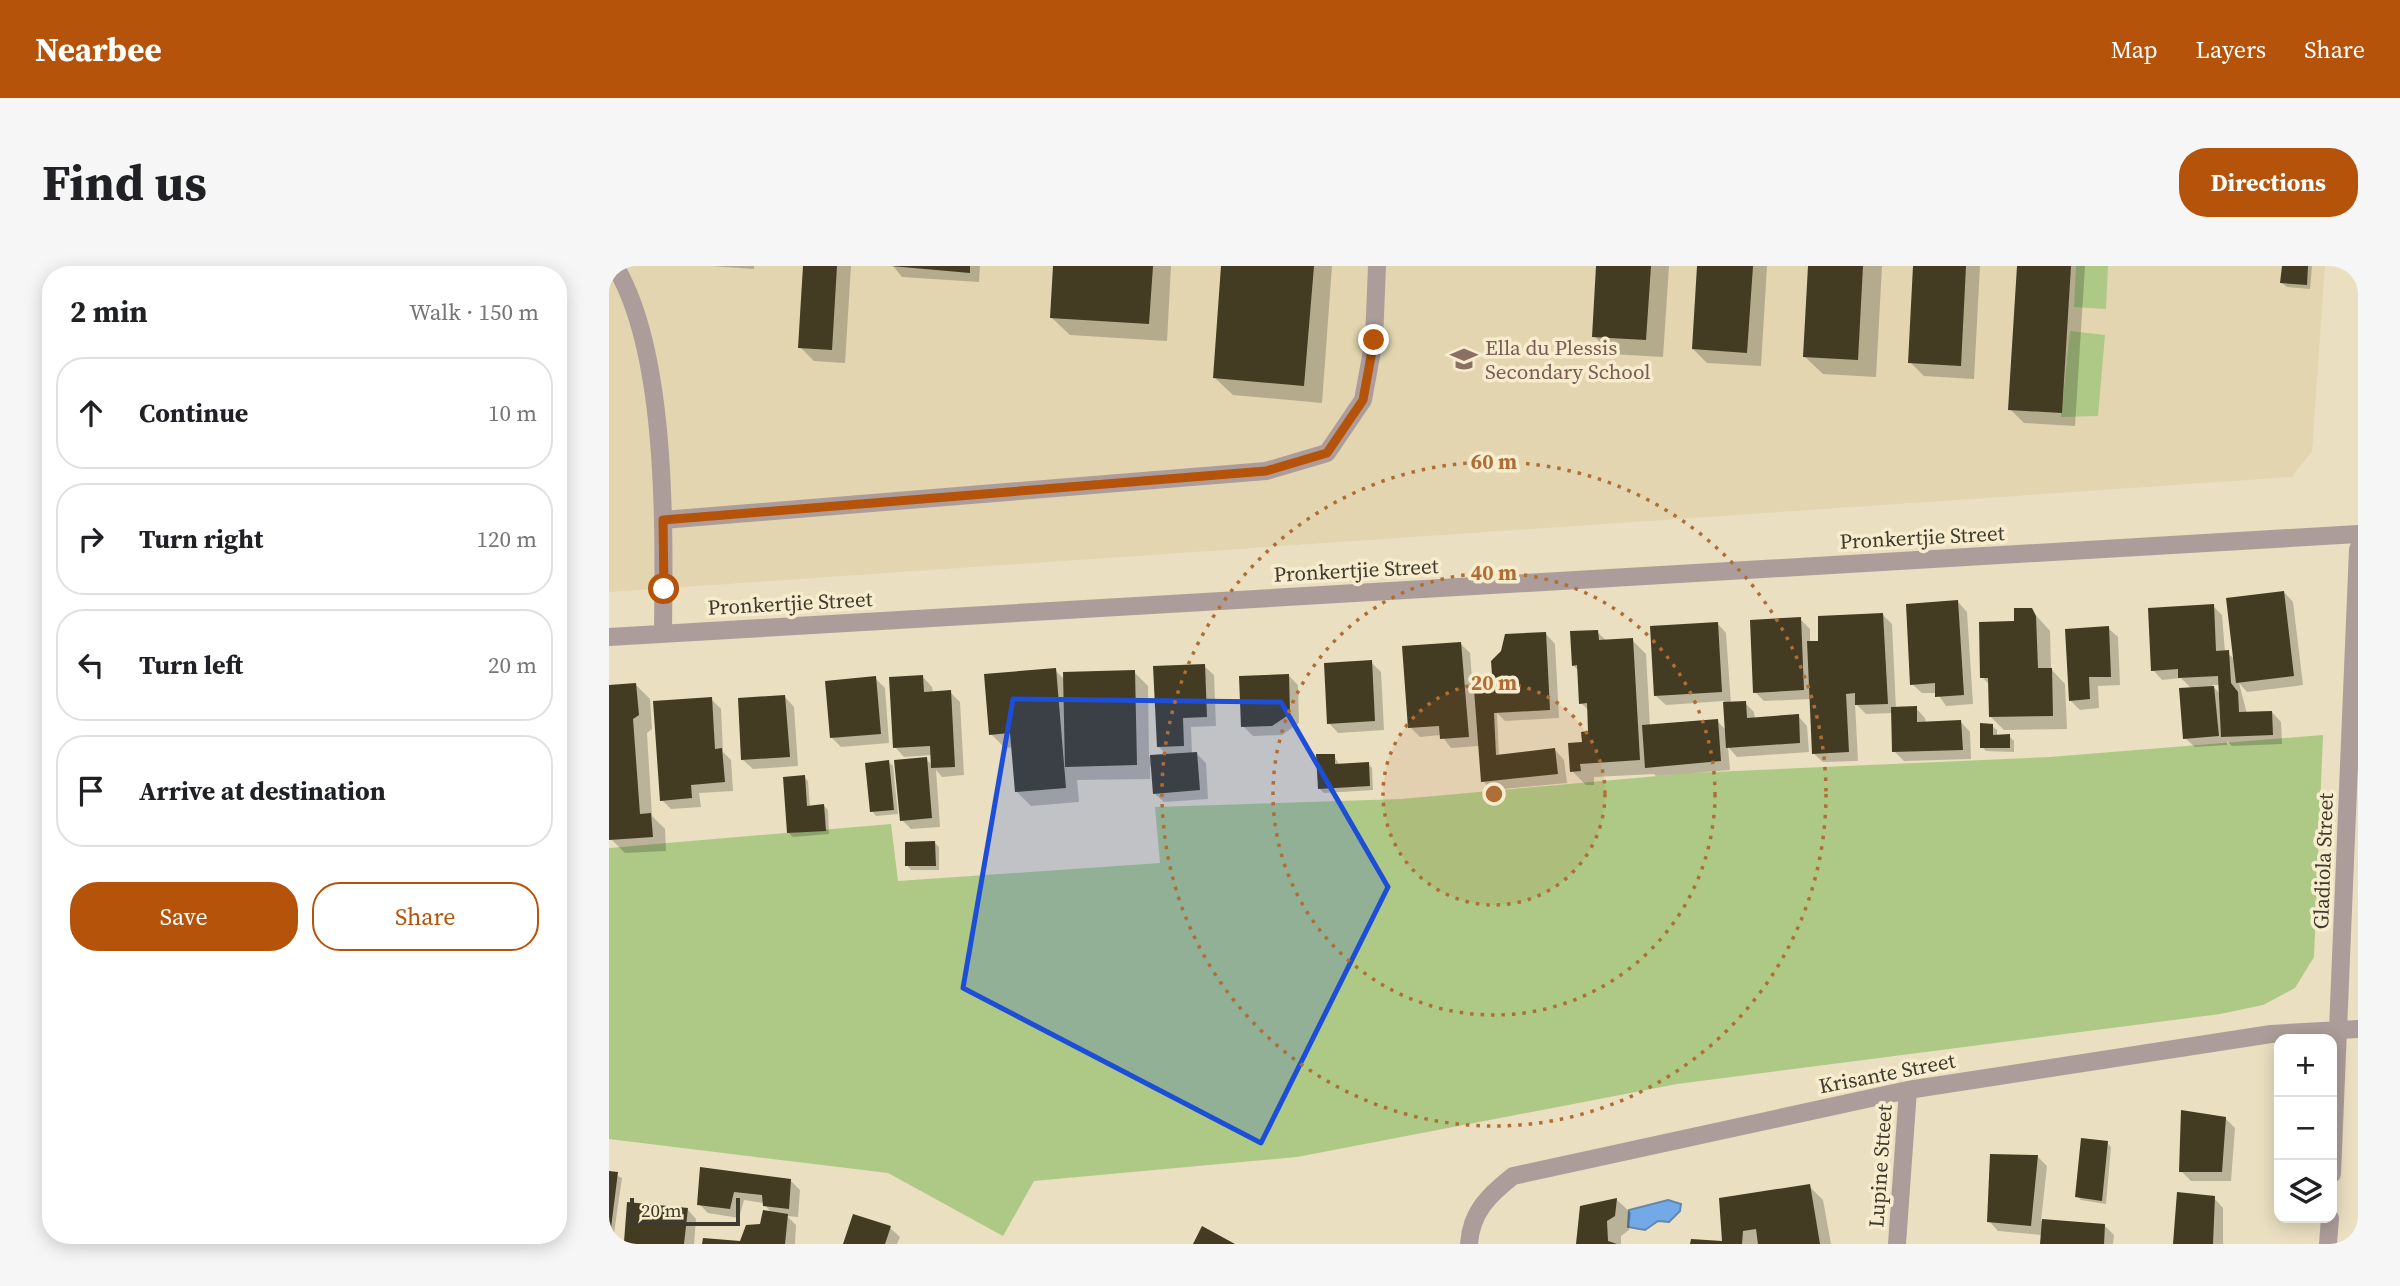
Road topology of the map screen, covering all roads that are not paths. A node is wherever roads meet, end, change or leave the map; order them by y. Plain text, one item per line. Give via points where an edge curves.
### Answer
1 (615, 266) edge
2 (1377, 266) edge
3 (663, 520) junction
4 (2358, 534) edge
5 (2358, 549) edge
6 (663, 633) junction
7 (609, 637) edge
8 (2339, 1028) junction
9 (2358, 1029) edge
10 (1907, 1090) junction
11 (2333, 1160) edge
12 (2330, 1223) edge
13 (1469, 1244) edge
14 (1897, 1244) edge
15 (2328, 1244) edge

1 - 3 street via 630,290 651,376
2 - 3 street via 1374,340 1363,400 1327,453 1266,471
3 - 6 street
4 - 6 street, Pronkertjie Street
5 - 8 street, Gladiola Street
6 - 7 street, Pronkertjie Street
8 - 9 street, Krisante Street
8 - 10 street, Krisante Street via 2271,1034
8 - 11 street, Gladiola Street
10 - 13 street, Krisante Street via 1513,1176 1486,1198 1470,1226
10 - 14 street, Lupine Stteet
12 - 15 street

